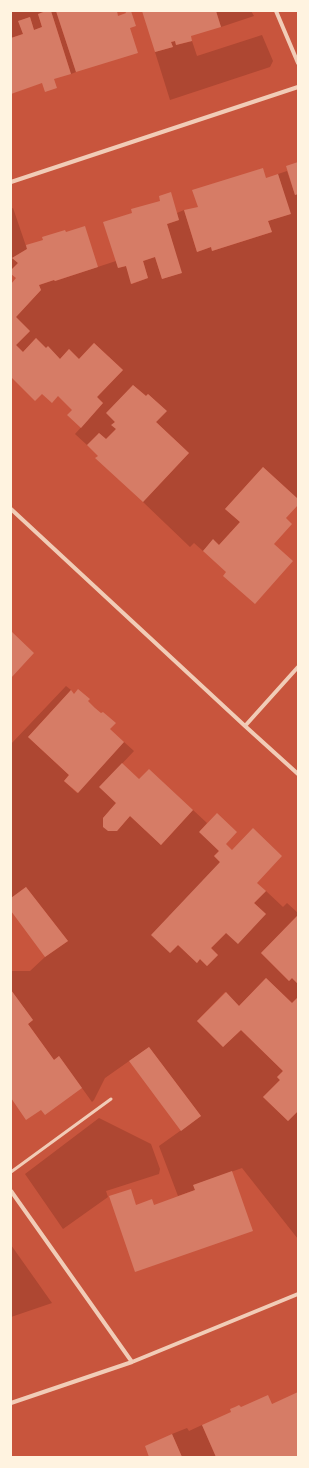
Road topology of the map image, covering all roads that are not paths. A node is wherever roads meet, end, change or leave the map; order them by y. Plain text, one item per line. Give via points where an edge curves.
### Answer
1 (276, 11) edge
2 (298, 63) edge
3 (298, 87) edge
4 (11, 182) edge
5 (11, 509) edge
6 (298, 667) edge
7 (245, 726) junction
8 (298, 774) edge
9 (111, 1099) dead end
10 (11, 1172) edge
11 (11, 1191) edge
12 (298, 1294) edge
13 (132, 1362) junction
14 (11, 1403) edge

1 - 2 street
3 - 4 street
5 - 7 street
6 - 7 street
7 - 8 street
9 - 10 lane
11 - 13 street
12 - 13 street
13 - 14 street

